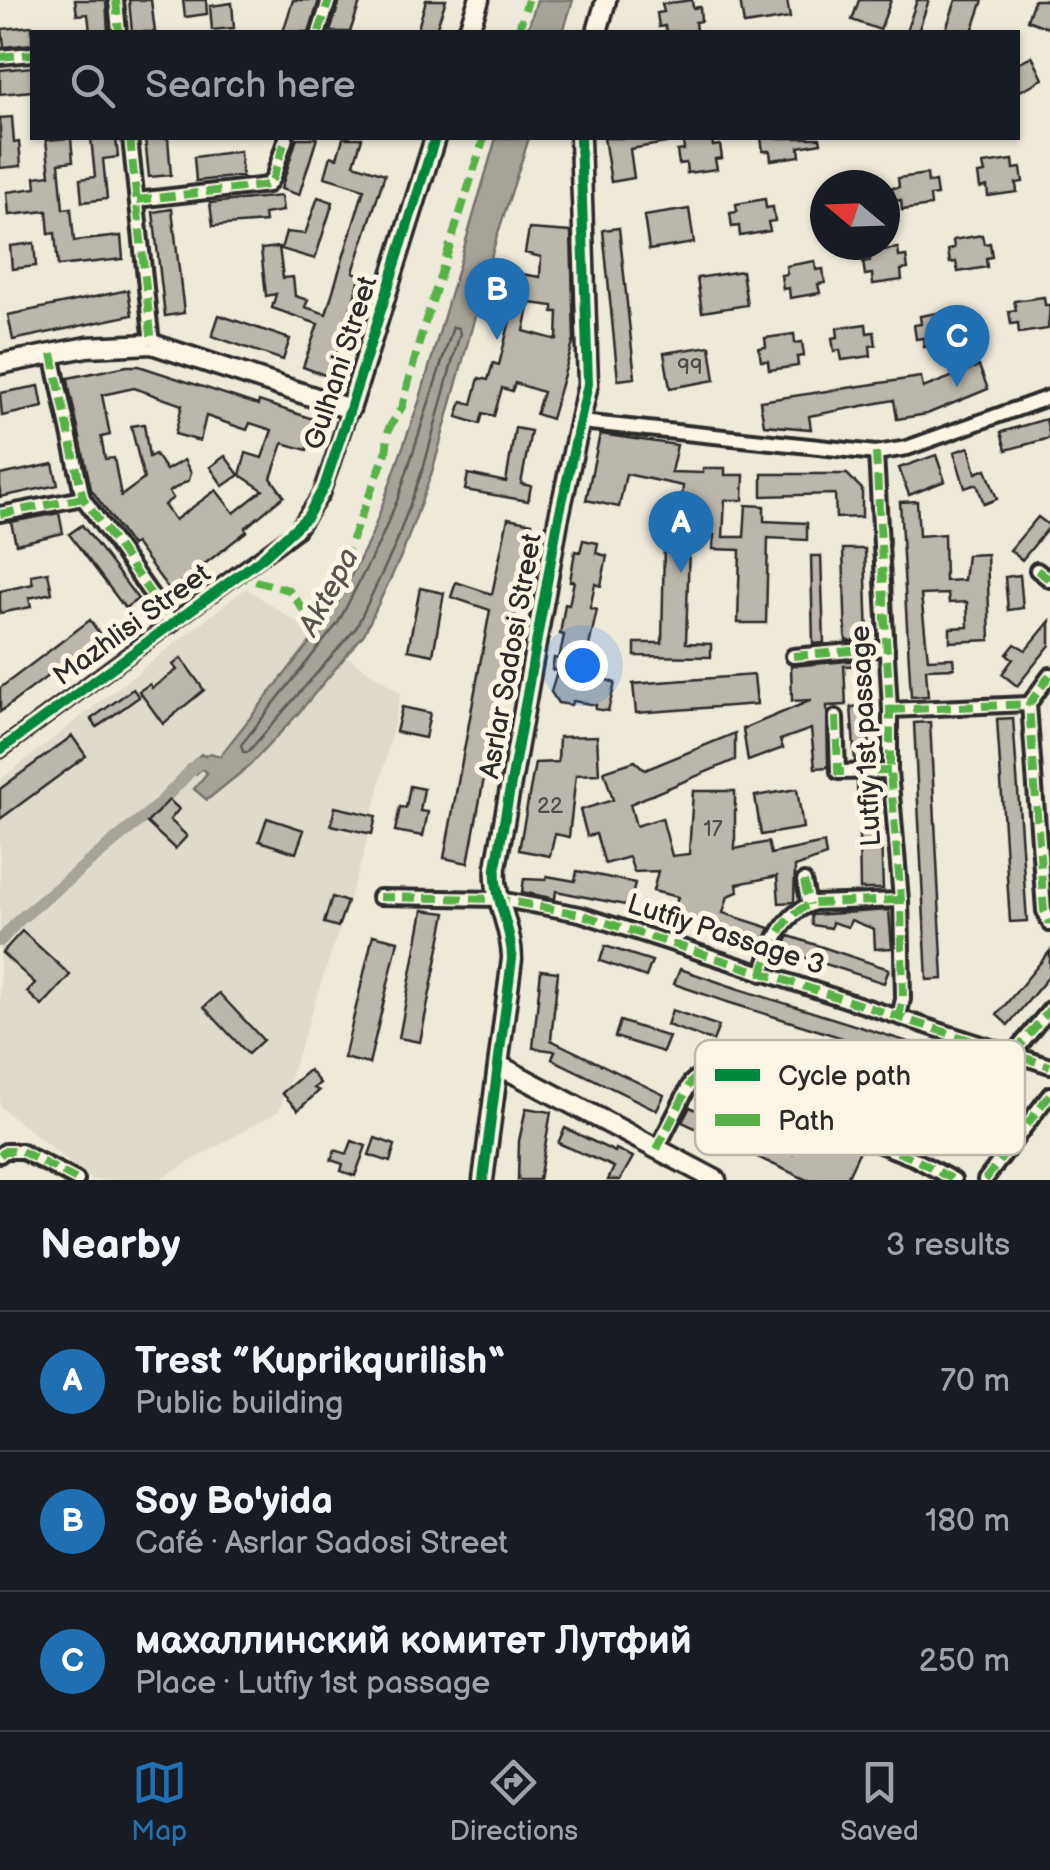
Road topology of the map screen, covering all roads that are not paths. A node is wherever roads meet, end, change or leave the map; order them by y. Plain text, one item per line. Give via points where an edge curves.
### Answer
1 (116, 0) edge
2 (329, 0) edge
3 (478, 0) edge
4 (606, 0) edge
5 (119, 30) edge
6 (320, 30) edge
7 (469, 30) edge
8 (598, 30) edge
9 (30, 54) edge
10 (0, 57) edge
11 (130, 140) edge
12 (285, 140) edge
13 (435, 140) edge
14 (580, 140) edge
15 (137, 200) junction
16 (152, 344) junction
17 (52, 354) junction
18 (0, 364) edge
19 (1050, 397) edge
20 (350, 409) junction
21 (581, 422) junction
22 (876, 453) junction
23 (83, 498) junction
24 (0, 514) edge
25 (1037, 570) dead end
26 (1050, 580) edge
27 (172, 624) junction
28 (887, 648) junction
29 (793, 656) dead end
30 (1050, 675) edge
31 (1028, 704) junction
32 (890, 710) junction
33 (836, 717) dead end
34 (1, 748) edge
35 (890, 771) junction
36 (804, 880) dead end
37 (378, 897) dead end
38 (499, 899) junction
39 (901, 900) junction
40 (808, 904) junction
41 (1050, 924) edge
42 (762, 974) junction
43 (1050, 1008) edge
44 (899, 1016) junction
45 (972, 1040) edge
46 (1025, 1040) edge
47 (1025, 1058) edge
48 (500, 1066) junction
49 (1050, 1066) edge
50 (695, 1078) edge
51 (1050, 1094) edge
52 (1025, 1128) edge
53 (657, 1149) junction
54 (0, 1155) edge
55 (903, 1155) edge
56 (1005, 1155) edge
57 (77, 1180) edge
58 (483, 1180) edge
59 (716, 1180) edge
60 (954, 1180) edge
61 (986, 1180) edge

1 - 5 street
2 - 6 street
3 - 7 street
4 - 8 street
9 - 10 street
11 - 15 street
12 - 15 street via 268,185
13 - 20 street, Gulhani Street
14 - 21 street, Asrlar Sadosi Street via 588,371
15 - 16 street
16 - 17 street
16 - 20 street
17 - 18 street
17 - 23 street
19 - 22 street
20 - 27 street, Gulhani Street via 324,487 302,524
21 - 22 street
21 - 38 street, Asrlar Sadosi Street via 496,866
22 - 28 street, Lutfiy 1st passage
23 - 24 street
23 - 27 street
25 - 26 street
27 - 34 street, Mazhlisi Street
28 - 29 street
28 - 32 street, Lutfiy 1st passage
30 - 31 street
31 - 32 street
31 - 41 street
32 - 35 street, Lutfiy 1st passage
33 - 35 street via 838,772
35 - 39 street, Lutfiy 1st passage
36 - 40 street
37 - 38 street, Lutfiy Passage 3
38 - 42 street, Lutfiy Passage 3 via 580,914
38 - 48 street, Asrlar Sadosi Street via 512,949
39 - 40 street
39 - 44 street, Lutfiy 1st passage
40 - 42 street via 782,926
42 - 44 street, Lutfiy Passage 3
43 - 46 street
44 - 45 street, Lutfiy Passage 3
47 - 49 street, Lutfiy Passage 3
48 - 53 street
48 - 58 street, Asrlar Sadosi Street
50 - 53 street
51 - 52 street
53 - 59 street
54 - 57 street via 21,1150
55 - 60 street
56 - 61 street

